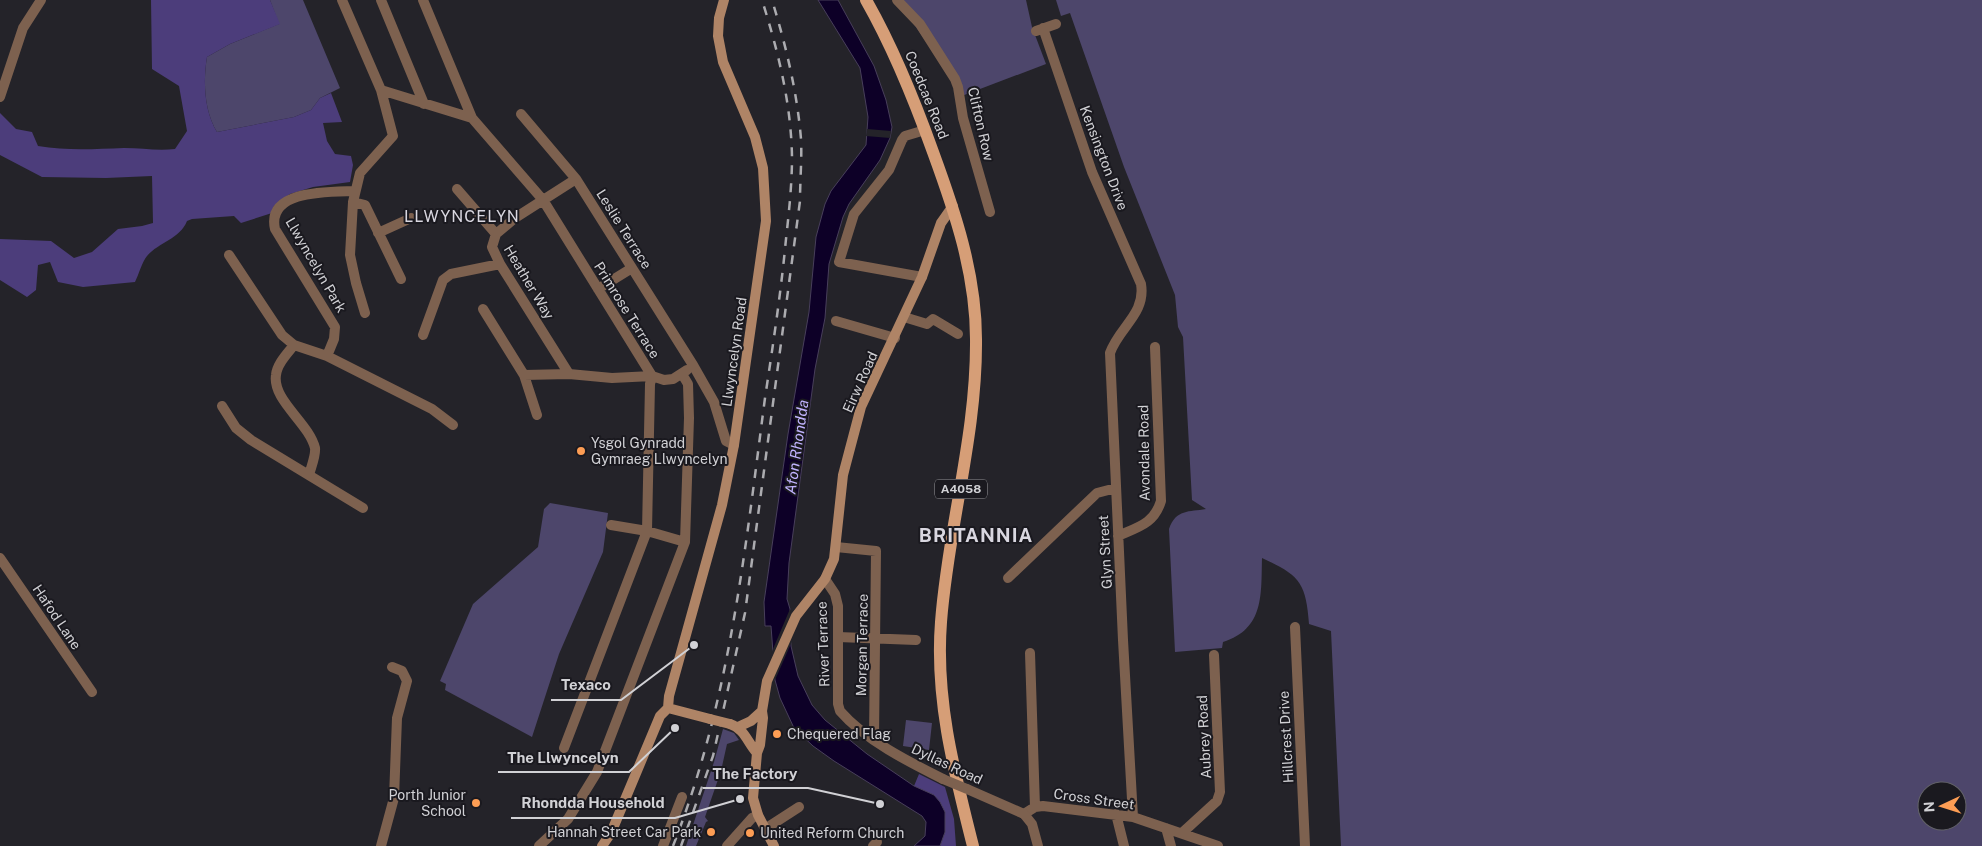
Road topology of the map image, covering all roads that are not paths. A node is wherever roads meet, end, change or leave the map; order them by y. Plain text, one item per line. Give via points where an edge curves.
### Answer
1 (41, 0) edge
2 (342, 0) edge
3 (381, 0) edge
4 (423, 0) edge
5 (724, 0) edge
6 (866, 0) edge
7 (897, 0) edge
8 (1056, 24) dead end
9 (381, 90) junction
10 (0, 97) edge
11 (424, 104) junction
12 (521, 114) dead end
13 (472, 118) junction
14 (925, 130) junction
15 (576, 179) junction
16 (457, 189) dead end
17 (354, 197) junction
18 (543, 200) junction
19 (953, 206) junction
20 (990, 212) dead end
21 (411, 218) dead end
22 (378, 233) junction
23 (496, 234) junction
24 (229, 255) dead end
25 (500, 264) junction
26 (632, 268) junction
27 (922, 278) junction
28 (401, 279) dead end
29 (598, 289) junction
30 (1143, 295) joint
31 (483, 309) dead end
32 (365, 313) dead end
33 (904, 317) junction
34 (836, 321) dead end
35 (958, 334) dead end
36 (423, 335) dead end
37 (895, 338) junction
38 (294, 345) junction
39 (1155, 347) dead end
40 (327, 356) junction
41 (693, 365) junction
42 (569, 374) junction
43 (682, 374) junction
44 (524, 375) junction
45 (652, 376) junction
46 (222, 406) dead end
47 (537, 415) dead end
48 (453, 425) dead end
49 (734, 445) junction
50 (309, 475) junction
51 (1116, 488) junction
52 (363, 508) dead end
53 (611, 525) dead end
54 (647, 531) junction
55 (1118, 536) junction
56 (685, 542) junction
57 (836, 547) junction
58 (0, 558) edge
59 (1008, 578) dead end
60 (825, 579) junction
61 (1295, 627) dead end
62 (838, 637) junction
63 (876, 638) junction
64 (916, 640) dead end
65 (1030, 653) dead end
66 (1214, 655) dead end
67 (392, 667) dead end
68 (92, 692) dead end
69 (668, 708) junction
70 (762, 711) junction
71 (840, 711) joint
72 (734, 726) junction
73 (874, 739) junction
74 (564, 748) dead end
75 (757, 753) junction
76 (682, 797) dead end
77 (799, 806) dead end
78 (1035, 807) junction
79 (1024, 814) junction
80 (1116, 814) junction
81 (758, 816) junction
82 (1133, 817) junction
83 (1166, 828) junction
84 (765, 829) junction
85 (1182, 833) junction
86 (381, 846) edge
87 (539, 846) edge
88 (602, 846) edge
89 (663, 846) edge
90 (727, 846) edge
91 (774, 846) edge
92 (973, 846) edge
93 (1038, 846) edge
94 (1124, 846) edge
95 (1171, 846) edge
96 (1218, 846) edge
97 (1305, 846) edge

1 - 10 street via 22,28
2 - 9 street
3 - 11 street
4 - 13 street
5 - 49 main road, Llwyncelyn Road via 718,36 723,62 755,137 766,198 766,221
6 - 14 main road, Coedcae Road / A4058 via 898,60
7 - 20 street, Clifton Row via 920,24 955,79
8 - 30 street, Kensington Drive via 1040,30 1092,172
9 - 11 street
9 - 17 street via 393,136 360,173
11 - 13 street
12 - 15 street, Leslie Terrace
13 - 18 street, Primrose Terrace
14 - 19 main road, Coedcae Road / A4058
14 - 27 street via 902,140 890,170 854,214 839,262
15 - 18 street, Heather Way
15 - 26 street, Leslie Terrace
16 - 23 street
17 - 22 street via 365,205
17 - 32 street via 350,255
17 - 40 street, Llwyncelyn Park via 313,192 296,197 278,208 274,221 335,327
18 - 23 street, Heather Way
18 - 29 street, Primrose Terrace
19 - 27 main road, Eirw Road via 941,223
19 - 92 main road, A4058 via 972,288 976,346 971,424 941,621 940,678 949,750
21 - 22 street
22 - 28 street
23 - 25 street, Heather Way via 492,247
24 - 38 street via 282,335
25 - 36 street via 451,274 443,280
25 - 42 street, Heather Way
26 - 29 street
26 - 41 street, Leslie Terrace
27 - 33 main road, Eirw Road
29 - 45 street, Primrose Terrace
30 - 51 street, Glyn Street via 1140,306 1110,353
31 - 44 street
33 - 35 street via 927,324 933,319
33 - 37 main road, Eirw Road
34 - 37 street
37 - 57 main road, Eirw Road via 861,407 843,475
38 - 40 street
38 - 50 street via 280,363 276,390 310,435 316,450
39 - 55 street, Avondale Road via 1161,501 1158,513 1148,522
40 - 48 street via 432,409
41 - 43 street
41 - 49 street, Leslie Terrace via 714,402 726,441
42 - 44 street
42 - 45 street via 612,378
43 - 45 street via 664,380
43 - 56 street via 688,384 689,401
44 - 47 street
45 - 54 street, Primrose Terrace
46 - 50 street via 236,428 251,440
49 - 69 main road, Llwyncelyn Road via 722,505
50 - 52 street
51 - 55 street, Glyn Street
51 - 59 street via 1097,493
53 - 54 street
54 - 56 street
54 - 74 street, Primrose Terrace
55 - 82 street, Glyn Street
56 - 87 street via 597,772 568,819
57 - 60 main road, Eirw Road
57 - 63 street, Morgan Terrace via 876,551
58 - 68 street, Hafod Lane
60 - 62 street, River Terrace via 835,594 838,606
60 - 70 main road, Eirw Road via 796,616 771,673
61 - 97 street, Hillcrest Drive
62 - 63 street
62 - 71 street, River Terrace
63 - 64 street
63 - 73 street, Morgan Terrace
65 - 78 street
66 - 85 street, Aubrey Road via 1220,792 1216,801
67 - 86 street via 402,671 407,681 397,718 394,798
69 - 72 main road, bridge
69 - 88 main road via 660,716 611,833
70 - 72 main road via 751,721
70 - 75 main road, Eirw Road via 764,718
71 - 73 street, Dyllas Road
72 - 75 main road via 746,736
73 - 79 street, Dyllas Road, bridge via 900,757 943,779
75 - 81 main road, Eirw Road via 753,798
76 - 89 street
77 - 84 street
78 - 79 street, Cross Street
78 - 80 street, Cross Street
79 - 93 street via 1032,824
80 - 82 street, Cross Street
80 - 94 street
81 - 84 main road, Eirw Road
81 - 90 street via 752,818
82 - 83 street, Cross Street
83 - 85 street, Cross Street
83 - 95 street
84 - 91 main road, Eirw Road
85 - 96 street, Cross Street

